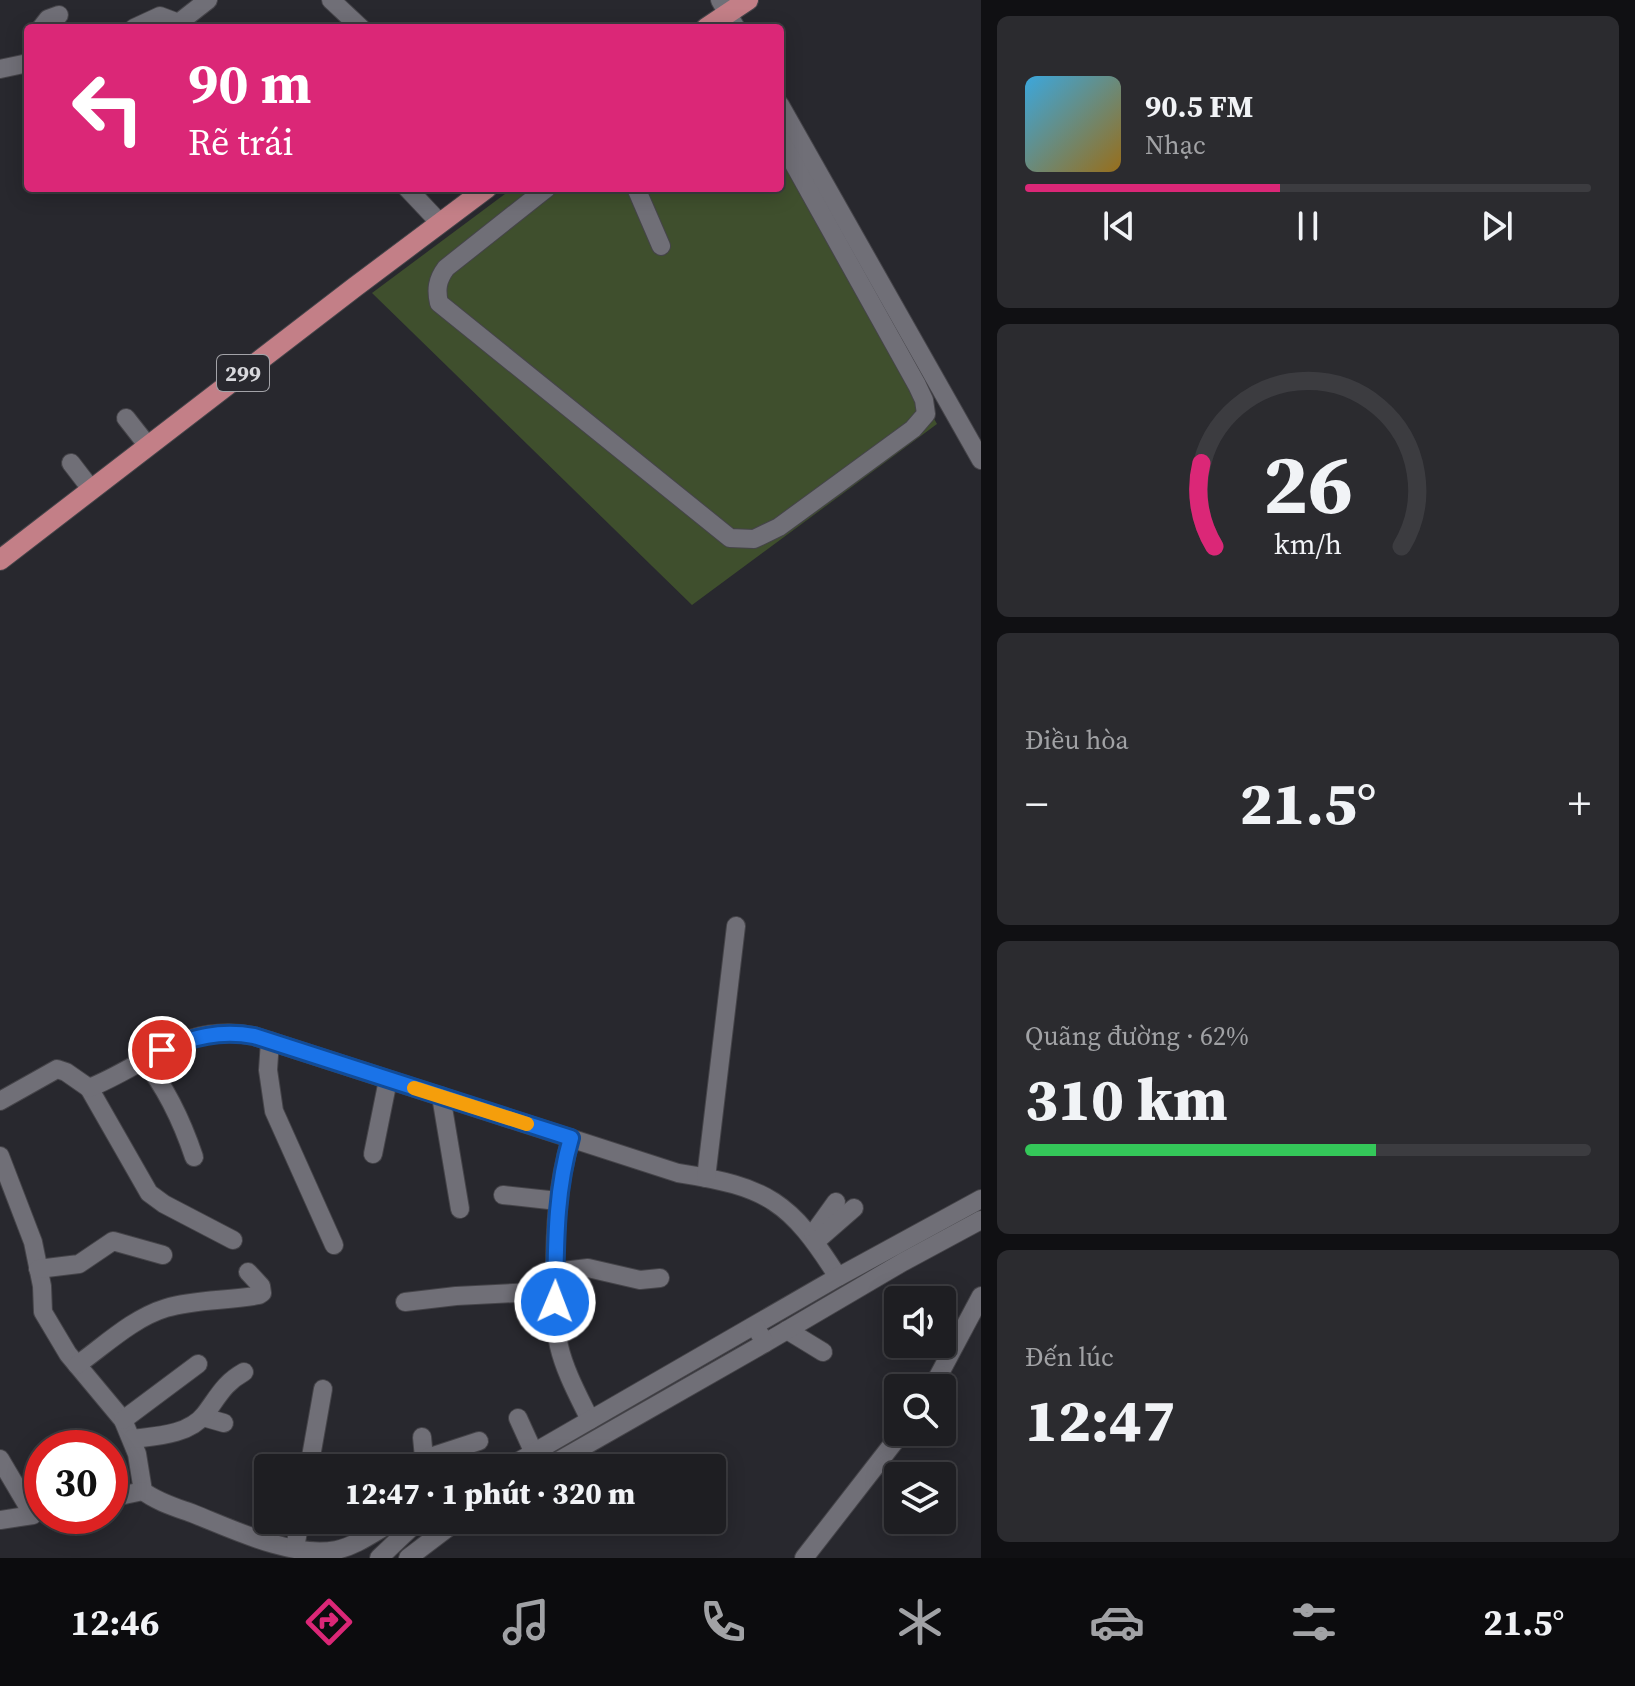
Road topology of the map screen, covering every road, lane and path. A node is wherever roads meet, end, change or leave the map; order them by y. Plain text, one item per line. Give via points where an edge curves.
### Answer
1 (207, 0) edge
2 (331, 0) edge
3 (709, 0) edge
4 (748, 0) edge
5 (59, 15) dead end
6 (722, 18) edge
7 (44, 24) edge
8 (143, 24) edge
9 (357, 24) edge
10 (24, 64) edge
11 (0, 69) edge
12 (784, 112) edge
13 (784, 148) edge
14 (411, 192) edge
15 (482, 192) edge
16 (542, 192) edge
17 (638, 192) edge
18 (440, 223) junction
19 (661, 246) dead end
20 (126, 418) dead end
21 (148, 446) junction
22 (981, 460) edge
23 (71, 463) dead end
24 (91, 489) junction
25 (0, 560) edge
26 (736, 926) dead end
27 (270, 1041) junction
28 (143, 1059) junction
29 (388, 1080) junction
30 (89, 1088) junction
31 (441, 1096) junction
32 (0, 1101) edge
33 (571, 1138) junction
34 (373, 1154) dead end
35 (0, 1156) edge
36 (194, 1157) dead end
37 (706, 1178) junction
38 (503, 1195) dead end
39 (981, 1199) edge
40 (558, 1201) junction
41 (836, 1202) dead end
42 (854, 1208) dead end
43 (460, 1209) dead end
44 (981, 1220) edge
45 (814, 1239) junction
46 (233, 1240) dead end
47 (334, 1245) dead end
48 (163, 1255) dead end
49 (38, 1269) junction
50 (248, 1272) dead end
51 (838, 1277) junction
52 (660, 1278) dead end
53 (555, 1282) junction
54 (981, 1296) edge
55 (405, 1302) dead end
56 (787, 1330) junction
57 (760, 1334) junction
58 (823, 1352) dead end
59 (198, 1364) dead end
60 (77, 1365) junction
61 (244, 1372) dead end
62 (939, 1374) edge
63 (323, 1389) dead end
64 (203, 1417) junction
65 (518, 1418) dead end
66 (123, 1420) junction
67 (590, 1420) junction
68 (224, 1423) dead end
69 (422, 1437) dead end
70 (132, 1439) junction
71 (479, 1441) dead end
72 (891, 1446) edge
73 (311, 1454) edge
74 (423, 1454) edge
75 (448, 1454) edge
76 (535, 1454) edge
77 (549, 1454) edge
78 (553, 1454) edge
79 (0, 1459) edge
80 (143, 1491) junction
81 (24, 1494) edge
82 (128, 1494) edge
83 (24, 1516) edge
84 (0, 1520) edge
85 (298, 1534) edge
86 (370, 1534) edge
87 (404, 1534) edge
88 (440, 1534) edge
89 (295, 1548) junction
90 (379, 1558) edge
91 (408, 1558) edge
92 (804, 1558) edge

1 - 8 street via 181,21 160,16
2 - 9 street
3 - 6 street
4 - 6 main road
5 - 7 street
10 - 11 street
12 - 22 street
13 - 16 street via 917,385 926,414 779,527 754,539 730,538 439,303 436,292 446,268
14 - 18 street
15 - 18 main road, 299
17 - 19 street
18 - 21 main road, 299
20 - 21 street
21 - 24 main road, 299
23 - 24 street
24 - 25 main road, 299
26 - 37 street
27 - 28 street via 228,1033 194,1037
27 - 29 street
27 - 47 street via 274,1111
28 - 30 street
28 - 36 street via 166,1090
29 - 31 street
29 - 34 street
30 - 32 street via 57,1069
30 - 46 street via 149,1193
31 - 33 street
31 - 43 street
33 - 37 street
33 - 40 street
35 - 49 street
37 - 45 street via 773,1201
38 - 40 street
39 - 51 street
40 - 53 street
41 - 45 street
42 - 45 street
44 - 56 street
45 - 51 street
48 - 49 street via 113,1241 79,1264
49 - 60 street via 43,1312
50 - 60 street via 261,1286 259,1295 151,1313
51 - 57 street
52 - 53 street via 640,1280 588,1268
53 - 55 street
53 - 67 street via 560,1350
54 - 62 street
56 - 57 street
56 - 58 street
57 - 67 street
57 - 78 street
59 - 66 street
60 - 66 street
61 - 64 street via 226,1384
63 - 73 street
64 - 68 street
64 - 70 street via 184,1429
65 - 76 street
66 - 70 street
67 - 77 street
69 - 74 street
70 - 80 street
71 - 75 street
72 - 92 street
79 - 81 street
80 - 82 street
80 - 89 street via 240,1532
83 - 84 street
85 - 89 street
86 - 89 street via 333,1551
87 - 90 street
88 - 91 street

